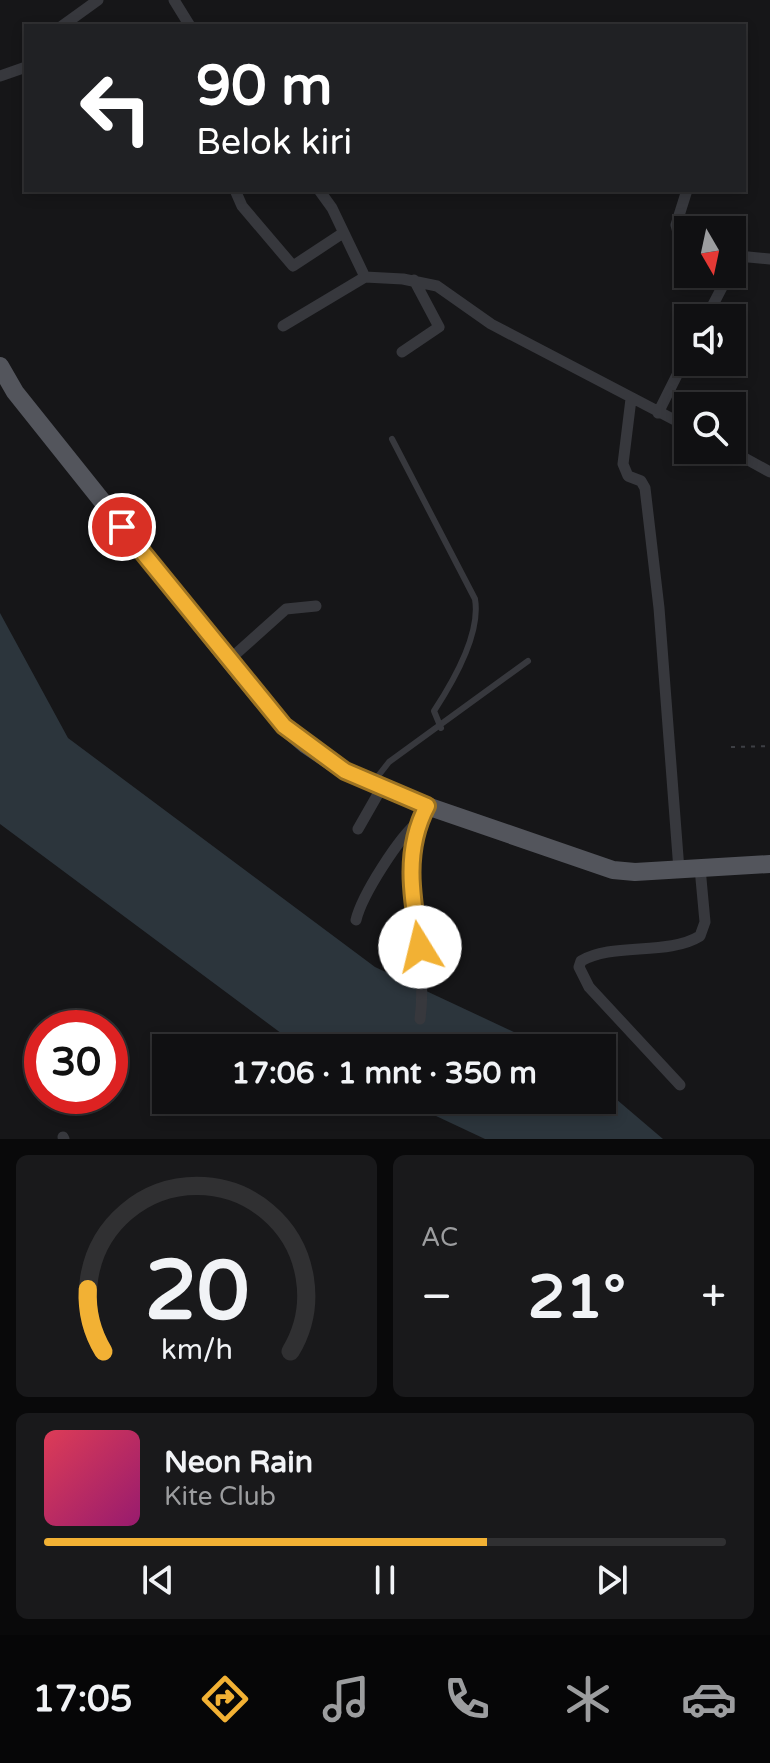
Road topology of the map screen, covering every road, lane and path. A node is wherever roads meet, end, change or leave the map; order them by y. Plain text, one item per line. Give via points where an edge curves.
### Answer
1 (98, 0) edge
2 (174, 0) edge
3 (65, 24) edge
4 (189, 24) edge
5 (24, 68) edge
6 (0, 76) edge
7 (236, 192) edge
8 (320, 192) edge
9 (686, 192) edge
10 (680, 216) edge
11 (343, 233) junction
12 (746, 256) edge
13 (770, 259) edge
14 (365, 277) junction
15 (414, 280) junction
16 (283, 326) dead end
17 (402, 352) dead end
18 (0, 366) edge
19 (676, 376) edge
20 (631, 399) junction
21 (658, 413) junction
22 (674, 420) edge
23 (392, 439) dead end
24 (746, 459) edge
25 (770, 472) edge
26 (316, 606) dead end
27 (229, 660) junction
28 (528, 661) dead end
29 (441, 728) junction
30 (770, 746) edge
31 (731, 747) dead end
32 (377, 785) junction
33 (423, 813) junction
34 (358, 829) dead end
35 (770, 864) edge
36 (700, 868) junction
37 (679, 870) junction
38 (356, 920) dead end
39 (420, 1019) dead end
40 (680, 1085) dead end

1 - 3 street
2 - 4 street
5 - 6 street
7 - 11 street via 293,266
8 - 11 street
9 - 10 street
11 - 14 street
12 - 13 street
14 - 15 street
14 - 16 street
15 - 17 street via 439,327
15 - 20 street via 437,286 491,324 622,389
18 - 27 main road via 15,392
19 - 21 street
20 - 21 street
20 - 37 street via 623,464 628,476 645,488
21 - 22 street
23 - 29 lane via 475,599 470,636 434,711
24 - 25 street
26 - 27 street via 286,609
27 - 32 main road via 305,744
28 - 29 lane
29 - 32 lane via 389,762
30 - 31 path
32 - 33 main road
32 - 34 street
33 - 37 main road via 613,870
33 - 38 street via 365,895
33 - 39 street via 410,873 424,983
35 - 36 main road
36 - 37 main road
36 - 40 street via 705,922 700,936 589,956 579,967 589,987

